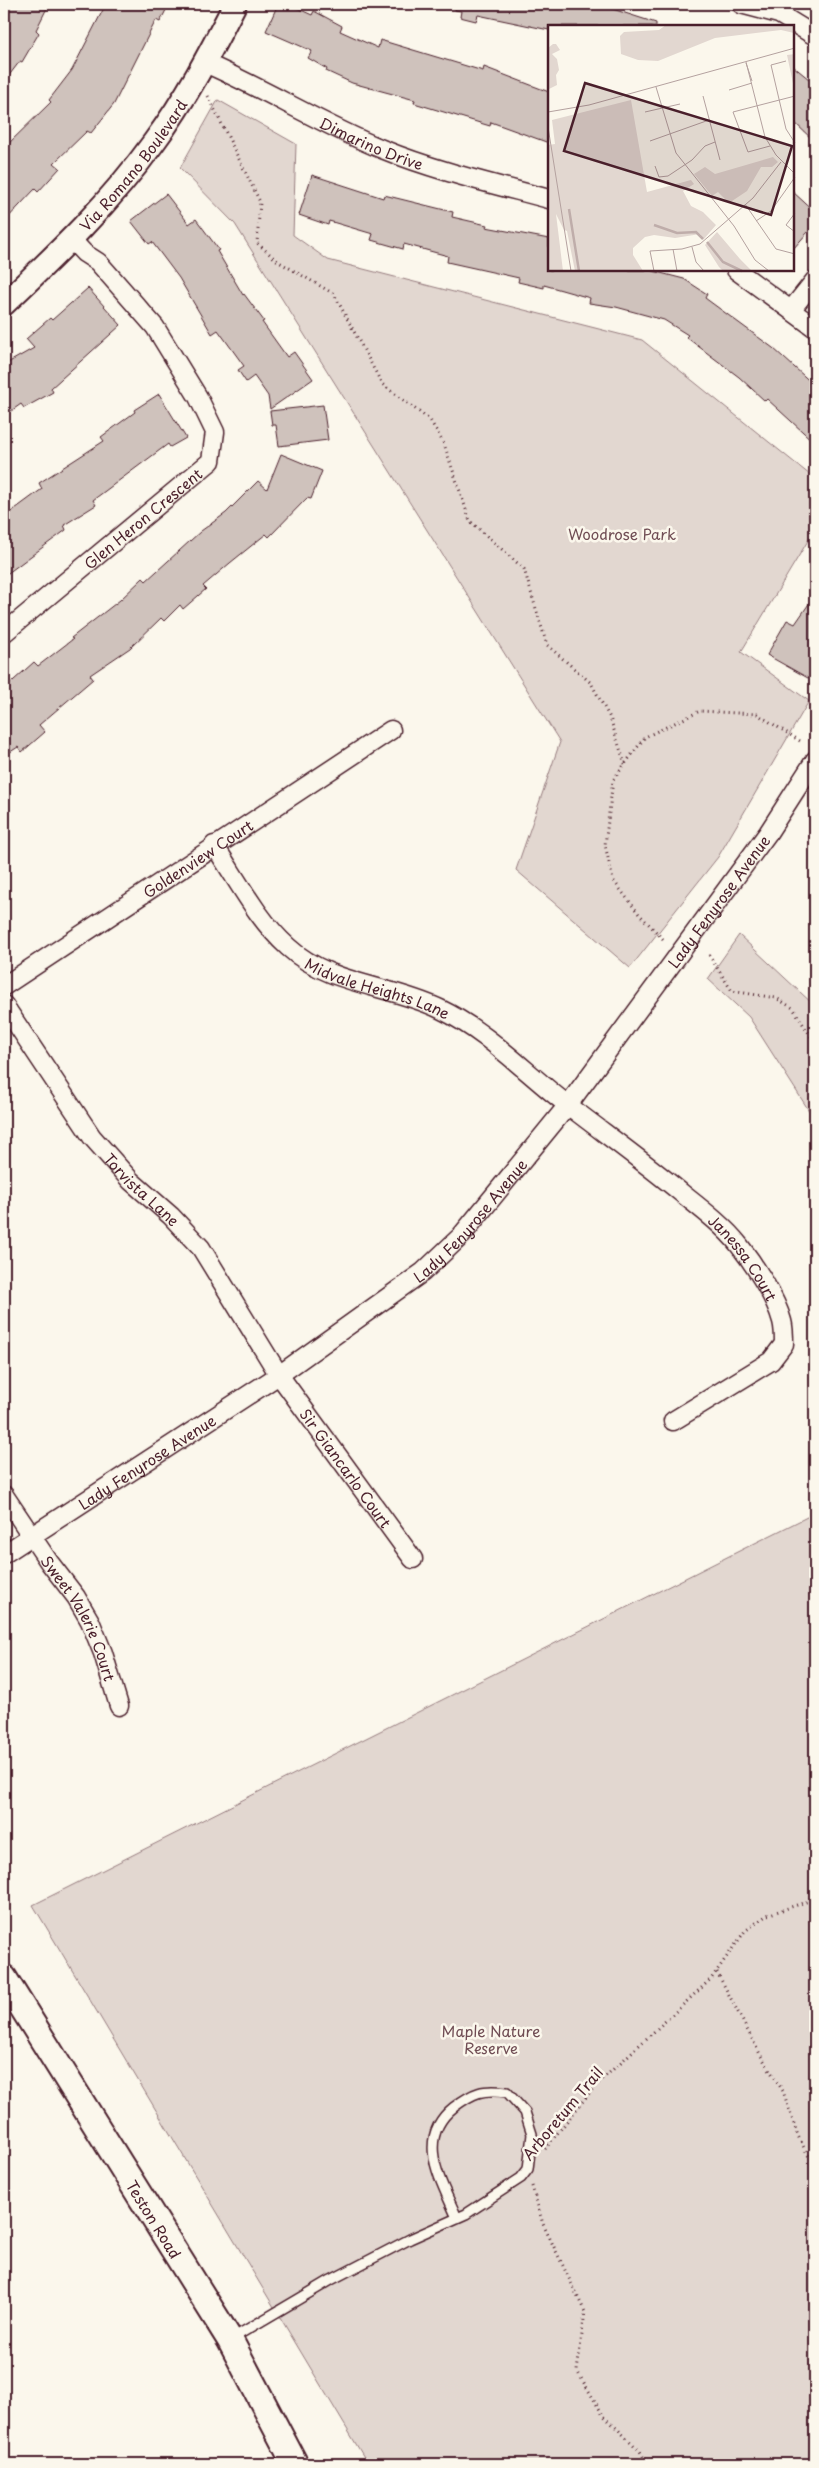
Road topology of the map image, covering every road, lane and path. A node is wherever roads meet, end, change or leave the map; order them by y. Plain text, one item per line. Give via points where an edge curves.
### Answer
1 (235, 4) edge
2 (741, 4) edge
3 (815, 36) edge
4 (205, 63) junction
5 (206, 92) dead end
6 (548, 199) edge
7 (72, 240) junction
8 (737, 271) edge
9 (815, 280) edge
10 (4, 304) edge
11 (791, 310) junction
12 (815, 328) edge
13 (4, 633) edge
14 (391, 730) dead end
15 (800, 741) dead end
16 (815, 760) edge
17 (625, 764) junction
18 (214, 845) junction
19 (663, 939) dead end
20 (709, 955) dead end
21 (4, 986) edge
22 (4, 1005) edge
23 (815, 1043) edge
24 (568, 1105) junction
25 (278, 1375) junction
26 (673, 1421) dead end
27 (4, 1494) edge
28 (31, 1535) junction
29 (4, 1554) edge
30 (413, 1559) dead end
31 (119, 1706) dead end
32 (815, 1899) edge
33 (717, 1972) junction
34 (4, 1978) edge
35 (815, 2164) edge
36 (528, 2169) junction
37 (457, 2218) junction
38 (230, 2340) junction
39 (295, 2464) edge
40 (647, 2464) edge

1 - 4 street, Via Romano Boulevard
2 - 3 street via 779,14
4 - 6 street, Dimarino Drive via 322,123 383,150 435,169
4 - 7 street, Via Romano Boulevard via 154,142
5 - 17 path via 260,202 257,243 279,262 334,294 382,384 430,420 444,444 470,521 524,569 547,645 591,683 610,718
7 - 10 street, Via Romano Boulevard
7 - 13 street, Glen Heron Crescent via 98,262 155,328 198,397 215,432 211,461
8 - 11 street
9 - 11 street
11 - 12 street
14 - 18 street, Goldenview Court
15 - 17 path via 757,714 700,711 645,737
16 - 24 street, Lady Fenyrose Avenue via 768,834
17 - 19 path via 613,780 605,845 613,880
18 - 21 street, Goldenview Court
18 - 24 street, Midvale Heights Lane via 258,912 288,947 312,963 350,980 393,991 441,1009 485,1038
20 - 23 path via 732,991 776,998 793,1008
22 - 25 street, Torvista Lane via 92,1137 131,1182 171,1216 200,1248
24 - 25 street, Lady Fenyrose Avenue via 461,1236 423,1272
24 - 26 street, Janessa Court via 644,1162 739,1245 782,1320 784,1344 771,1361
25 - 28 street, Lady Fenyrose Avenue
25 - 30 street, Sir Giancarlo Court
27 - 28 street, Sweet Valerie Court
28 - 29 street, Lady Fenyrose Avenue
28 - 31 street, Sweet Valerie Court via 90,1621
32 - 33 path, Arboretum Trail via 767,1915 744,1931
33 - 35 path via 783,2091 798,2136
33 - 36 path, Arboretum Trail via 595,2086
34 - 38 main road, Teston Road
36 - 37 lane via 521,2178
36 - 37 lane via 532,2134 525,2112 507,2092 485,2090 466,2097 445,2114 433,2134 433,2162
36 - 40 path, Arboretum Trail via 543,2224 585,2312 577,2371 603,2414 640,2451
37 - 38 lane via 331,2280
38 - 39 main road, Teston Road

